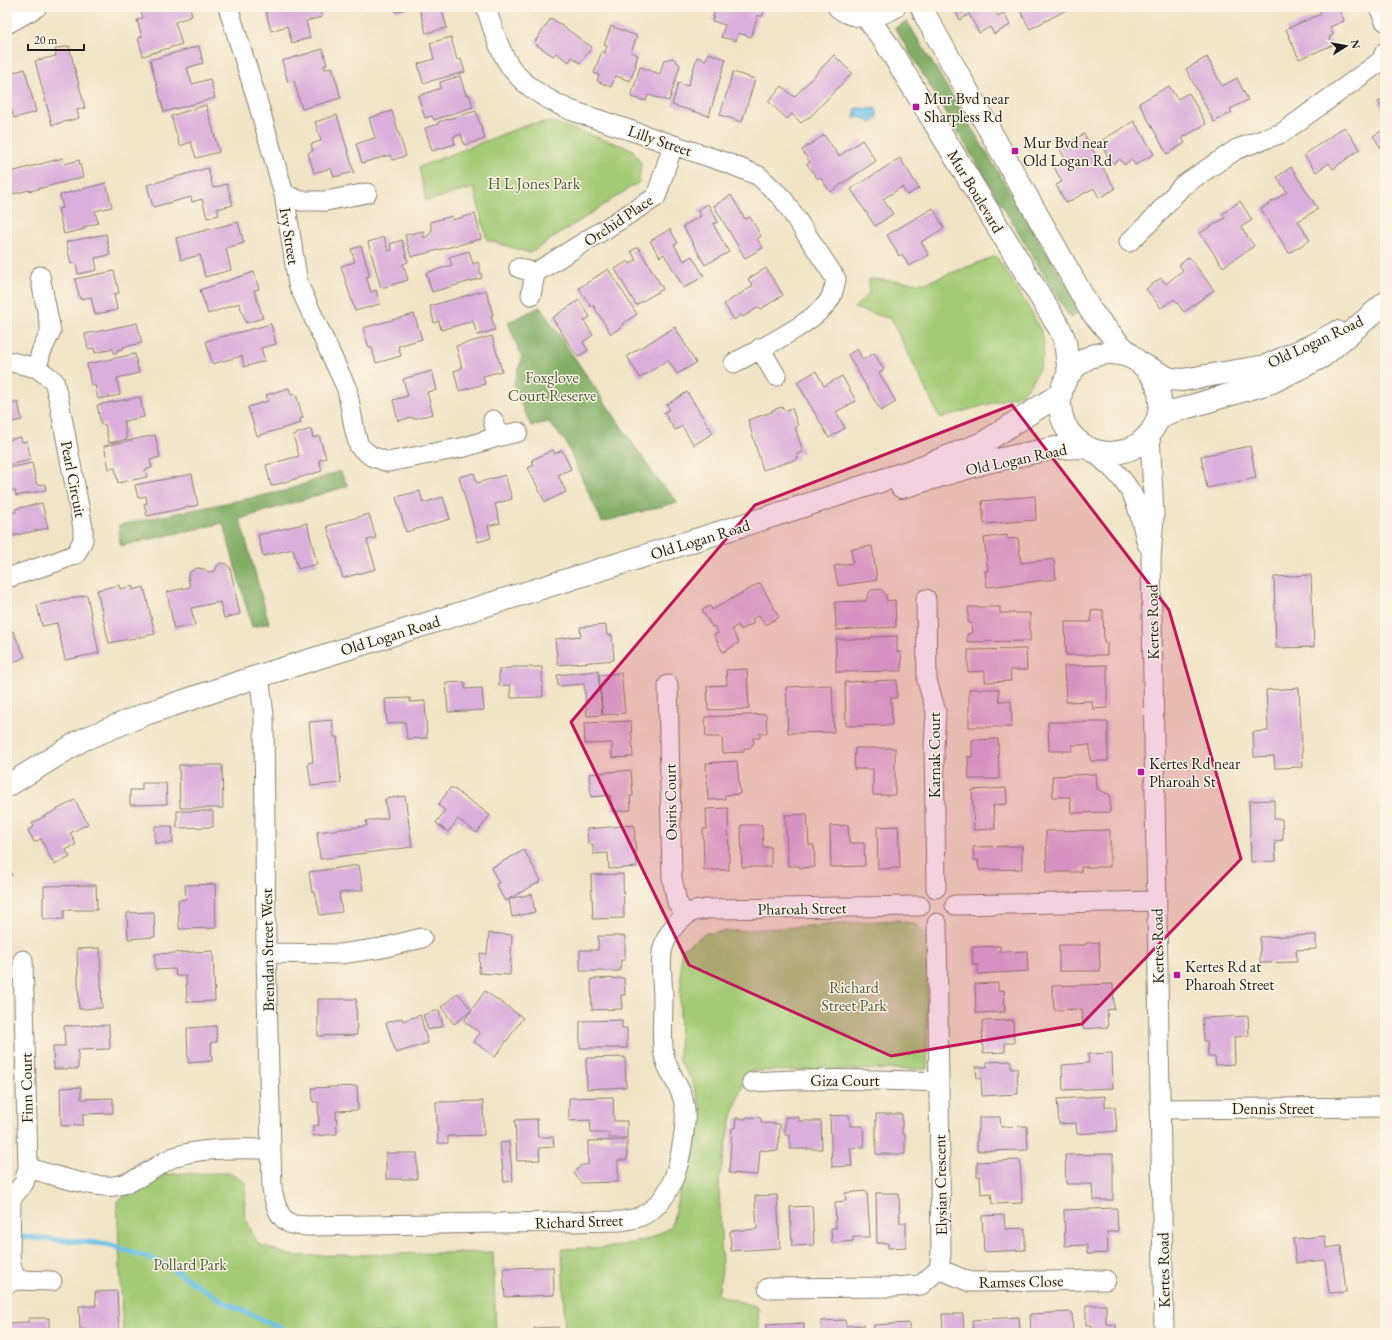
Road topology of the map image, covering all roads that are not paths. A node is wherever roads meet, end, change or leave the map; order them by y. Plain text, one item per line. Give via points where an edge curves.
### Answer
1 (37, 7) edge
2 (228, 7) edge
3 (486, 7) edge
4 (839, 7) edge
5 (894, 7) edge
6 (922, 7) edge
7 (1379, 7) edge
8 (866, 16) junction
9 (1385, 21) edge
10 (7, 24) edge
11 (1385, 52) edge
12 (673, 145) junction
13 (367, 193) dead end
14 (284, 194) junction
15 (1129, 242) dead end
16 (40, 276) dead end
17 (531, 295) dead end
18 (1378, 308) edge
19 (760, 348) junction
20 (7, 361) edge
21 (1139, 362) junction
22 (734, 363) dead end
23 (36, 368) junction
24 (1069, 374) junction
25 (776, 376) dead end
26 (1060, 394) junction
27 (1154, 428) junction
28 (518, 432) dead end
29 (1088, 449) junction
30 (785, 512) junction
31 (1151, 559) junction
32 (7, 578) edge
33 (926, 599) dead end
34 (259, 676) junction
35 (668, 685) dead end
36 (7, 786) edge
37 (936, 888) junction
38 (1156, 901) junction
39 (955, 905) junction
40 (920, 906) junction
41 (686, 916) junction
42 (937, 923) junction
43 (422, 938) dead end
44 (266, 953) junction
45 (23, 960) dead end
46 (752, 1082) dead end
47 (938, 1082) junction
48 (1385, 1107) edge
49 (1160, 1109) junction
50 (271, 1148) junction
51 (28, 1168) junction
52 (9, 1199) edge
53 (285, 1220) joint
54 (939, 1269) junction
55 (1106, 1280) dead end
56 (52, 1281) dead end
57 (11, 1282) edge
58 (768, 1288) dead end
59 (1164, 1333) edge

1 - 10 street
2 - 14 street, Ivy Street
3 - 12 street, Lilly Street via 504,57 515,72 546,99 570,110
4 - 8 main road via 856,15
5 - 8 main road via 885,13
6 - 21 main road via 928,22 1091,311 1119,344
7 - 9 street
8 - 24 main road, Mur Boulevard via 886,43 1060,329 1065,341
11 - 15 street via 1381,61 1282,133 1237,148 1182,186
12 - 17 street, Orchid Place via 656,197 527,270
12 - 19 street, Lilly Street via 759,176 783,199 836,279 830,298 818,312 806,322
13 - 14 street via 326,201 301,201
14 - 28 street, Ivy Street via 298,284 347,390 359,446 371,456 388,462 465,447 495,429
16 - 23 street via 51,331
18 - 21 main road, Old Logan Road via 1313,345 1266,366 1176,380 1164,377
18 - 27 main road, Old Logan Road via 1322,357 1272,382 1168,413
19 - 22 street
19 - 25 street
20 - 23 street, Pearl Circuit
21 - 24 main road via 1122,354 1094,355 1080,363
21 - 27 main road via 1153,376 1159,390 1161,406
23 - 32 street, Pearl Circuit via 54,381 84,528 83,540 76,554
24 - 26 main road
26 - 29 main road via 1064,424 1072,437
26 - 30 main road, Old Logan Road via 983,443 911,471
27 - 29 main road via 1138,446 1124,452 1108,454
27 - 31 street, Kertes Road
29 - 30 main road, Old Logan Road via 1055,448 987,462 914,485
29 - 31 street, Kertes Road via 1120,476 1134,498
30 - 34 main road, Old Logan Road
31 - 38 street, Kertes Road
33 - 37 street, Karnak Court via 927,680 936,712
34 - 36 main road, Old Logan Road via 148,713 82,740
34 - 44 street, Brendan Street West via 264,715
35 - 41 street, Osiris Court via 672,878 677,902
37 - 39 street via 949,892
37 - 40 street via 924,894
38 - 39 street
38 - 49 street, Kertes Road
39 - 42 street via 950,918
40 - 41 street, Pharoah Street via 707,910 694,911
40 - 42 street via 923,916
41 - 53 street, Richard Street via 676,924 666,938 662,952 664,1056 684,1100 685,1123 675,1176 668,1192 651,1210 638,1217 621,1221 307,1226 292,1224
42 - 47 street, Elysian Crescent
43 - 44 street via 382,948 340,954
44 - 50 street, Brendan Street West
45 - 51 street, Finn Court
46 - 47 street, Giza Court
47 - 54 street, Elysian Crescent via 941,1254
48 - 49 street, Dennis Street
49 - 59 street, Kertes Road
50 - 51 street via 197,1152 175,1157 129,1183 114,1186 98,1186
50 - 53 street, Brendan Street West via 274,1202
51 - 52 street via 24,1183
52 - 57 street
54 - 55 street, Ramses Close via 970,1282
54 - 58 street via 920,1285
56 - 57 street

